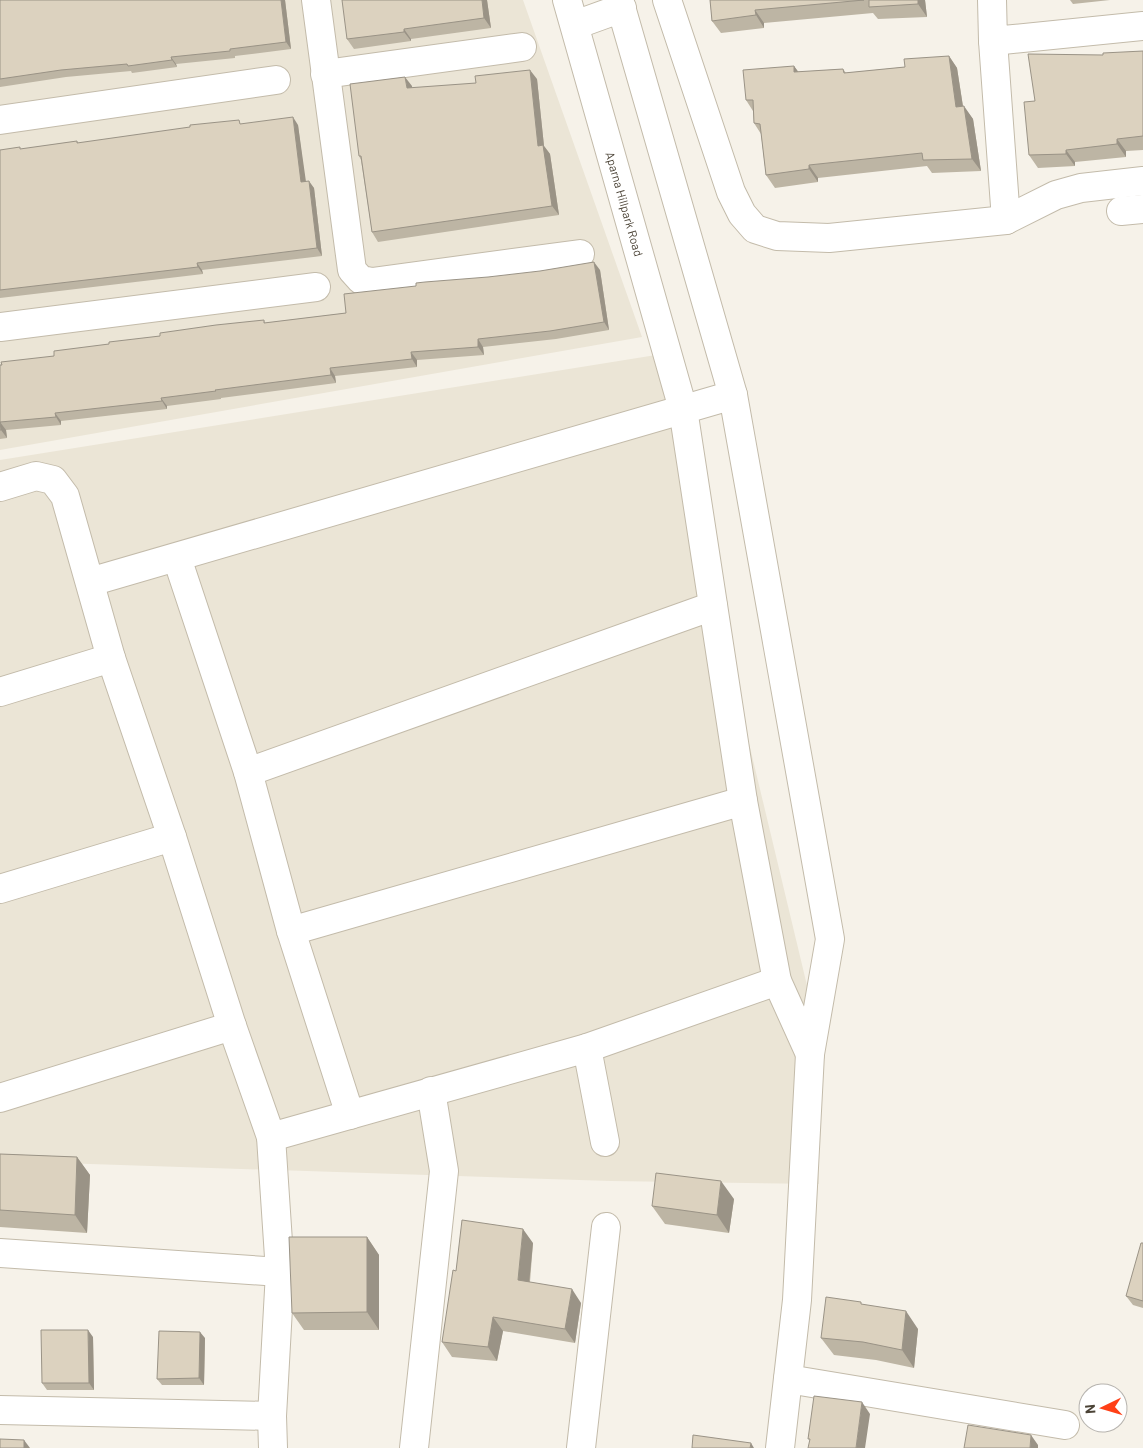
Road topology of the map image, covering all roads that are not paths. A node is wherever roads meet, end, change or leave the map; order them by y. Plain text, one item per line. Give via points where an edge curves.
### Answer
1 (316, 0) edge
2 (667, 0) edge
3 (992, 0) edge
4 (621, 4) edge
5 (571, 12) edge
6 (1143, 26) edge
7 (993, 41) junction
8 (522, 47) dead end
9 (325, 74) junction
10 (276, 80) dead end
11 (0, 120) edge
12 (1143, 181) edge
13 (1006, 220) junction
14 (580, 254) dead end
15 (316, 287) dead end
16 (0, 328) edge
17 (733, 395) junction
18 (683, 409) junction
19 (0, 487) edge
20 (177, 558) junction
21 (90, 582) junction
22 (713, 606) junction
23 (111, 658) junction
24 (0, 692) edge
25 (248, 772) junction
26 (743, 801) junction
27 (172, 837) junction
28 (0, 889) edge
29 (291, 931) junction
30 (777, 981) junction
31 (232, 1026) junction
32 (587, 1048) junction
33 (810, 1054) junction
34 (430, 1092) junction
35 (0, 1098) edge
36 (350, 1115) junction
37 (271, 1137) junction
38 (604, 1142) dead end
39 (606, 1227) dead end
40 (0, 1253) edge
41 (280, 1272) junction
42 (788, 1379) junction
43 (0, 1410) edge
44 (272, 1416) junction
45 (1065, 1425) dead end
46 (273, 1448) edge
47 (414, 1448) edge
48 (581, 1448) edge
49 (780, 1448) edge

1 - 9 street
2 - 13 street via 731,192 742,214 755,229 776,236 829,238
3 - 7 street
4 - 5 street
4 - 17 street
5 - 18 street, Aparna Hillpark Road
6 - 7 street
7 - 13 street
8 - 9 street
9 - 14 street via 352,270 361,280 372,282
10 - 11 street
12 - 13 street via 1080,188 1056,195
15 - 16 street
17 - 18 street
17 - 33 street via 830,939
18 - 20 street
18 - 22 street, Aparna Hillpark Road
19 - 21 street via 36,476 53,480 65,496
20 - 21 street
20 - 25 street
21 - 23 street
22 - 25 street
22 - 26 street, Aparna Hillpark Road
23 - 24 street
23 - 27 street
25 - 29 street
26 - 29 street
26 - 30 street, Aparna Hillpark Road
27 - 28 street
27 - 31 street
29 - 36 street
30 - 32 street
30 - 33 street, Aparna Hillpark Road
31 - 35 street
31 - 37 street
32 - 34 street
32 - 38 street
33 - 42 street via 797,1300
34 - 36 street
34 - 47 street via 444,1171
36 - 37 street
37 - 41 street
39 - 48 street
40 - 41 street
41 - 44 street
42 - 45 street
42 - 49 street
43 - 44 street
44 - 46 street

